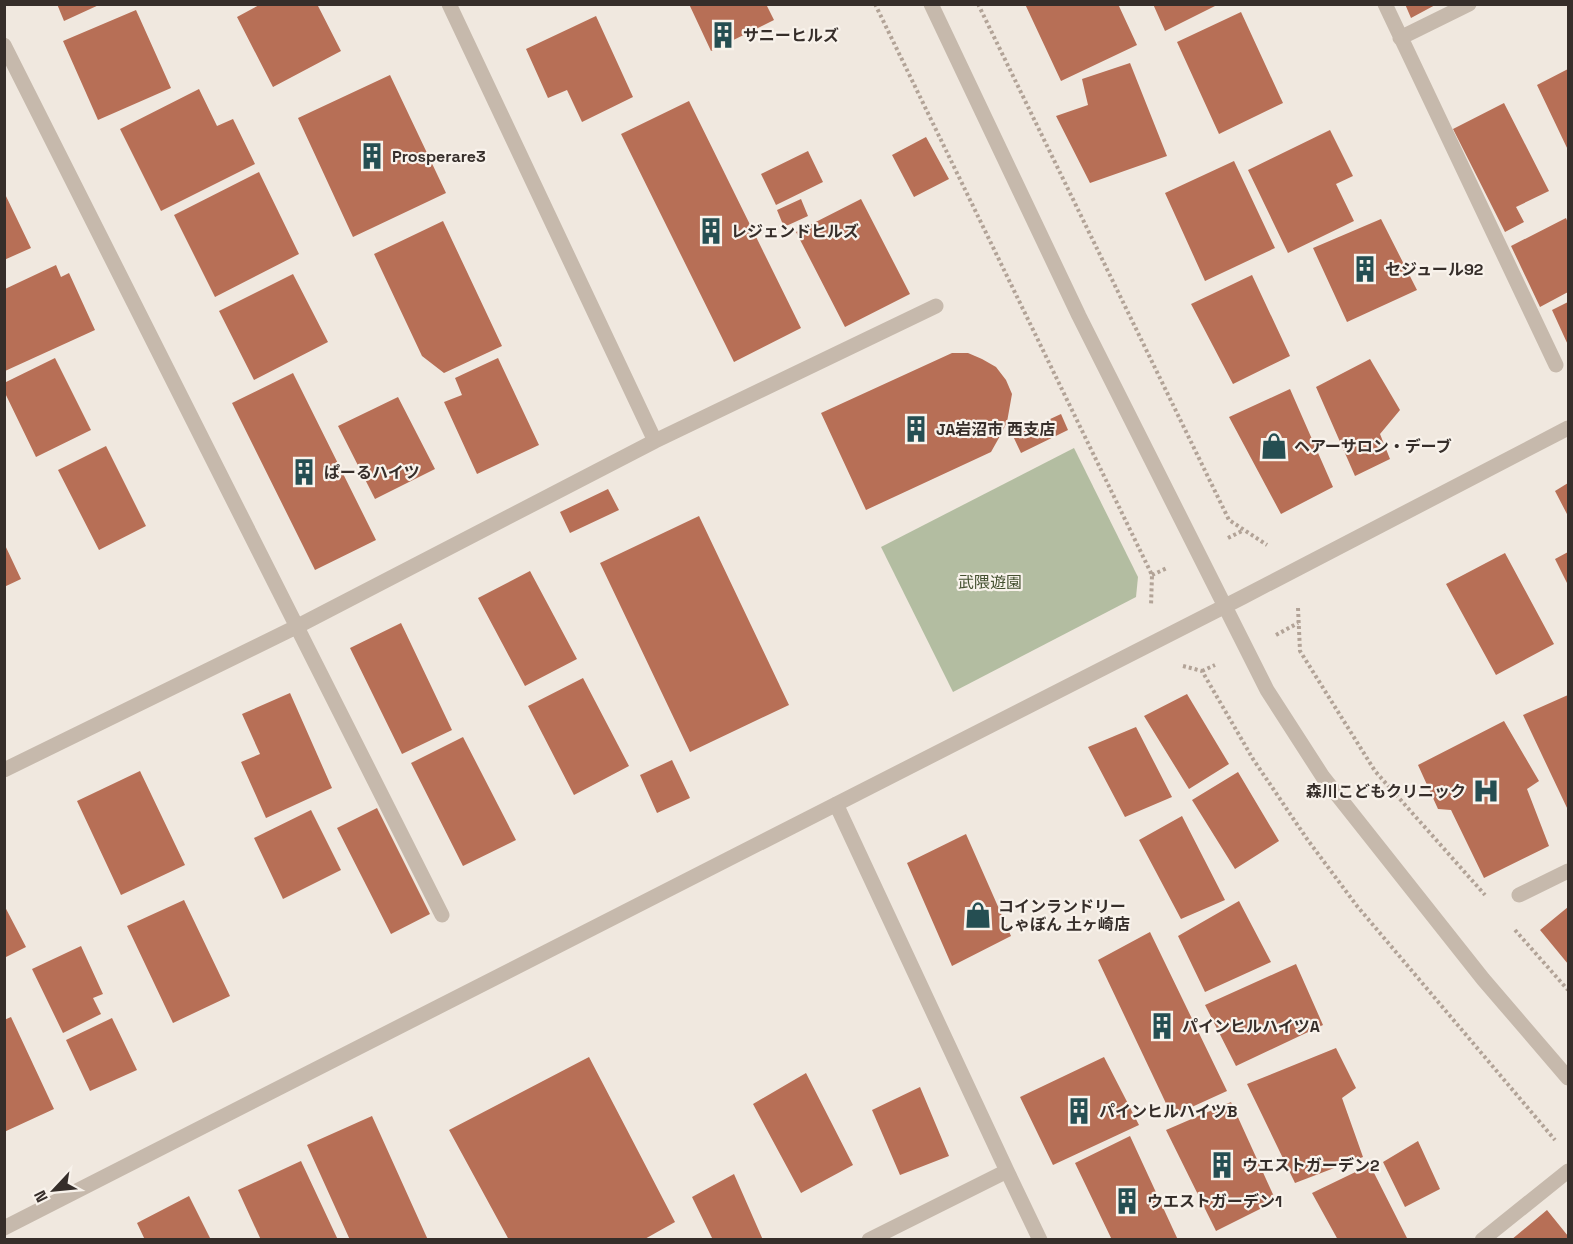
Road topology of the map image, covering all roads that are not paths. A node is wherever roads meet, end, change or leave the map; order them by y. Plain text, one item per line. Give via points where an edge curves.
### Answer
1 (448, 4) edge
2 (931, 4) edge
3 (1385, 4) edge
4 (1469, 4) edge
5 (1400, 38) junction
6 (4, 45) edge
7 (936, 306) dead end
8 (1556, 365) dead end
9 (1569, 428) edge
10 (656, 441) junction
11 (1223, 607) junction
12 (298, 626) junction
13 (4, 770) edge
14 (836, 804) junction
15 (1569, 871) edge
16 (1519, 895) dead end
17 (442, 915) dead end
18 (1569, 1078) edge
19 (1007, 1171) junction
20 (1569, 1171) edge
21 (4, 1228) edge
22 (869, 1239) edge
23 (1040, 1239) edge
24 (1482, 1239) edge

1 - 10 street
2 - 11 street
3 - 5 street
4 - 5 street
5 - 8 street
6 - 12 street
7 - 10 street
9 - 11 street
10 - 12 street
11 - 14 street
11 - 18 street via 1267,690 1323,777 1483,979
12 - 13 street
12 - 17 street
14 - 19 street
14 - 21 street
15 - 16 street
19 - 22 street
19 - 23 street
20 - 24 street

